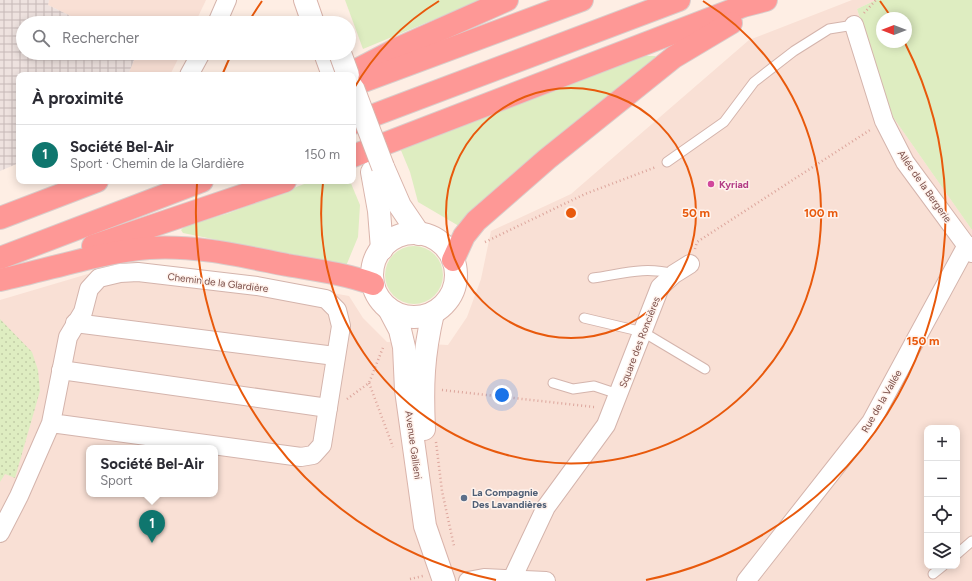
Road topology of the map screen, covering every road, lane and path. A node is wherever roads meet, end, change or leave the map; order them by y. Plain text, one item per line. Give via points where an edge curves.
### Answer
1 (228, 0) edge
2 (305, 0) edge
3 (322, 0) edge
4 (507, 0) edge
5 (582, 0) edge
6 (679, 0) edge
7 (766, 0) edge
8 (773, 0) edge
9 (220, 16) edge
10 (311, 16) edge
11 (327, 16) edge
12 (854, 25) joint
13 (197, 60) edge
14 (327, 60) edge
15 (343, 60) edge
16 (191, 72) edge
17 (332, 72) edge
18 (347, 72) edge
19 (354, 72) edge
20 (356, 84) edge
21 (356, 98) edge
22 (884, 121) junction
23 (356, 123) edge
24 (356, 130) edge
25 (356, 155) edge
26 (667, 162) joint
27 (377, 170) junction
28 (89, 184) edge
29 (194, 184) edge
30 (276, 184) edge
31 (0, 218) edge
32 (419, 234) junction
33 (483, 243) dead end
34 (382, 249) junction
35 (969, 249) edge
36 (0, 258) edge
37 (453, 260) junction
38 (690, 264) joint
39 (674, 274) junction
40 (593, 278) dead end
41 (0, 280) edge
42 (373, 284) junction
43 (389, 309) junction
44 (433, 313) junction
45 (584, 318) dead end
46 (75, 323) junction
47 (643, 332) junction
48 (384, 343) dead end
49 (335, 356) junction
50 (705, 369) dead end
51 (61, 370) junction
52 (553, 383) dead end
53 (437, 390) dead end
54 (616, 402) junction
55 (328, 408) junction
56 (51, 422) junction
57 (436, 438) dead end
58 (211, 445) edge
59 (218, 446) edge
60 (0, 533) edge
61 (972, 542) edge
62 (454, 548) dead end
63 (960, 552) edge
64 (939, 569) edge
65 (933, 574) dead end
66 (512, 579) junction
67 (444, 581) edge
68 (454, 581) edge
69 (468, 581) edge
70 (546, 581) edge
71 (746, 581) edge

1 - 9 street
2 - 10 main road
3 - 11 main road
4 - 19 highway via 399,48
5 - 20 highway
6 - 23 highway
7 - 25 highway via 743,6
8 - 37 highway via 722,27 674,57 547,159 476,221 464,236
12 - 22 street, Allée de la Bergerie
12 - 26 lane via 830,29 794,51 754,82 724,122
13 - 16 street
14 - 17 main road
15 - 18 main road, bridge
21 - 27 main road, bridge
22 - 35 street, Allée de la Bergerie via 905,162
22 - 38 path via 697,242
24 - 27 main road
26 - 33 path via 585,194
27 - 32 main road
27 - 34 main road
28 - 31 highway
29 - 36 highway
30 - 41 highway
32 - 34 main road via 398,236
32 - 37 main road via 430,236 440,242
34 - 42 main road via 374,266
35 - 71 street, Rue de la Vallée via 871,422
37 - 44 main road via 456,271 454,288 446,303
38 - 39 street, Square des Roncières
39 - 40 lane via 658,270 629,271
39 - 47 street, Square des Roncières via 660,287
41 - 42 highway via 114,253 148,248 186,247 336,274
42 - 43 main road, Avenue Gallieni via 380,300
43 - 44 main road, Avenue Gallieni via 408,317
43 - 67 main road, Avenue Gallieni via 400,330 404,347 406,390 426,526
44 - 68 main road, Avenue Gallieni via 425,348 422,380 424,433 437,522
45 - 47 lane
46 - 49 street
46 - 49 street, Chemin de la Glardière via 83,312 89,289 99,278 120,273 138,272 257,286 326,299 337,310 341,326
46 - 51 street, Chemin de la Glardière via 68,337
47 - 50 lane
47 - 54 street, Square des Roncières
48 - 55 path via 369,384
49 - 55 street, Chemin de la Glardière
51 - 55 street
51 - 56 street, Chemin de la Glardière
52 - 54 lane via 573,389 594,386
53 - 54 path
54 - 66 street, Square des Roncières via 606,425 546,507
55 - 59 street, Chemin de la Glardière via 322,445 313,455 301,458
56 - 58 street, Chemin de la Glardière
56 - 60 street, Chemin de la Glardière
57 - 62 path via 442,491
61 - 63 lane
64 - 65 lane
66 - 69 street via 484,578
66 - 70 street

